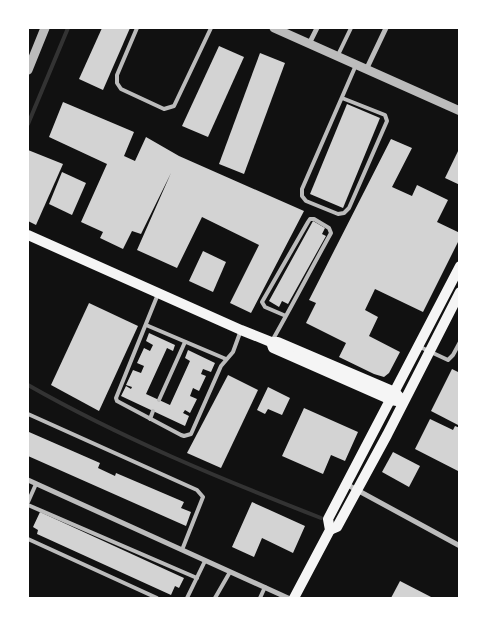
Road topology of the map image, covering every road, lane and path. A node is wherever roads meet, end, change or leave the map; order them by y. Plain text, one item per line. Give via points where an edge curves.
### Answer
1 (46, 28) edge
2 (137, 28) edge
3 (211, 28) edge
4 (277, 28) edge
5 (317, 28) edge
6 (351, 28) edge
7 (386, 28) edge
8 (309, 44) junction
9 (337, 57) junction
10 (356, 65) junction
11 (28, 70) edge
12 (366, 70) junction
13 (342, 98) junction
14 (460, 111) edge
15 (28, 234) edge
16 (460, 266) edge
17 (460, 292) edge
18 (158, 294) junction
19 (286, 316) junction
20 (146, 324) junction
21 (241, 330) junction
22 (185, 342) junction
23 (271, 342) junction
24 (460, 342) edge
25 (423, 349) junction
26 (226, 359) junction
27 (393, 396) junction
28 (159, 400) dead end
29 (403, 401) junction
30 (153, 411) dead end
31 (28, 414) edge
32 (150, 419) junction
33 (28, 480) edge
34 (36, 484) junction
35 (346, 484) junction
36 (356, 490) junction
37 (28, 503) edge
38 (330, 530) junction
39 (28, 539) edge
40 (460, 546) edge
41 (182, 550) junction
42 (206, 561) junction
43 (230, 572) junction
44 (197, 578) junction
45 (265, 587) junction
46 (158, 598) edge
47 (187, 598) edge
48 (215, 598) edge
49 (260, 598) edge
50 (288, 598) edge
51 (294, 598) edge

1 - 11 street
2 - 3 lane via 117,75 117,83 121,89 164,109 174,106
4 - 8 street
5 - 8 street
6 - 9 lane
7 - 12 street
8 - 9 street
9 - 10 street
10 - 12 street
10 - 13 lane
12 - 14 street
13 - 13 lane via 385,115 387,121 349,208 344,214 338,214 306,201 302,189
15 - 18 main road
16 - 25 main road
17 - 25 main road
18 - 20 lane
18 - 21 main road
19 - 19 lane via 265,307 262,302 308,222 314,219 329,228 331,233
19 - 23 lane
20 - 22 lane
20 - 32 lane via 116,398 119,403
21 - 23 main road
21 - 26 lane via 233,352
22 - 26 lane
22 - 28 lane
23 - 27 main road via 273,348
24 - 25 lane via 448,360
25 - 27 main road
25 - 29 main road
26 - 32 lane via 190,434 181,435
27 - 29 main road
27 - 35 main road
29 - 36 main road
30 - 32 lane
31 - 41 lane via 197,490 203,497
33 - 34 street
34 - 37 lane
34 - 41 street
35 - 36 street
35 - 38 main road via 328,519
36 - 38 main road via 337,527
36 - 40 street
37 - 44 lane
38 - 51 main road
39 - 46 lane
41 - 42 street
42 - 43 street
42 - 44 lane
43 - 45 street
43 - 48 lane
44 - 47 lane
45 - 49 lane
45 - 50 street

